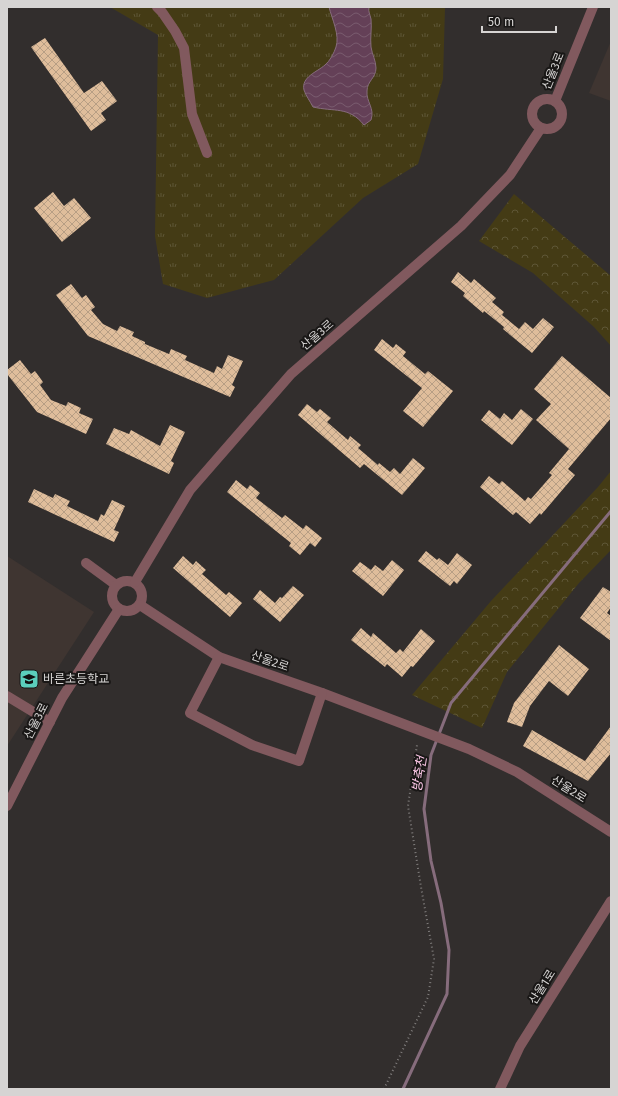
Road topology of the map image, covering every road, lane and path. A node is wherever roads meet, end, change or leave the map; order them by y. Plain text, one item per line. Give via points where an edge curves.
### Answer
1 (157, 7) edge
2 (593, 7) edge
3 (555, 101) junction
4 (541, 128) junction
5 (207, 153) dead end
6 (86, 562) dead end
7 (134, 582) junction
8 (116, 585) junction
9 (140, 605) junction
10 (119, 609) junction
11 (219, 657) junction
12 (322, 693) junction
13 (7, 696) edge
14 (50, 722) junction
15 (417, 745) dead end
16 (7, 806) edge
17 (611, 832) edge
18 (611, 901) edge
19 (384, 1089) edge
20 (500, 1089) edge

1 - 5 street via 184,48 192,114
2 - 3 street, 산울3로
3 - 4 street via 562,110 561,120 551,129
3 - 4 street via 541,100 533,107 532,117
4 - 7 street, 산울3로 via 510,175 461,226 291,374 190,490
6 - 8 street
7 - 8 street via 125,581
7 - 9 street via 141,590
8 - 10 street via 112,598
9 - 10 street via 126,612
9 - 11 street, 산울2로
10 - 14 street, 산울3로 via 62,698
11 - 12 street, 산울2로
11 - 12 street via 190,713 252,745 285,757 298,761
12 - 17 street, 산울2로 via 469,749 517,772
13 - 14 street
14 - 16 street, 산울3로
15 - 19 path via 408,806 434,959 428,997
18 - 20 street, 산울1로 via 520,1046

